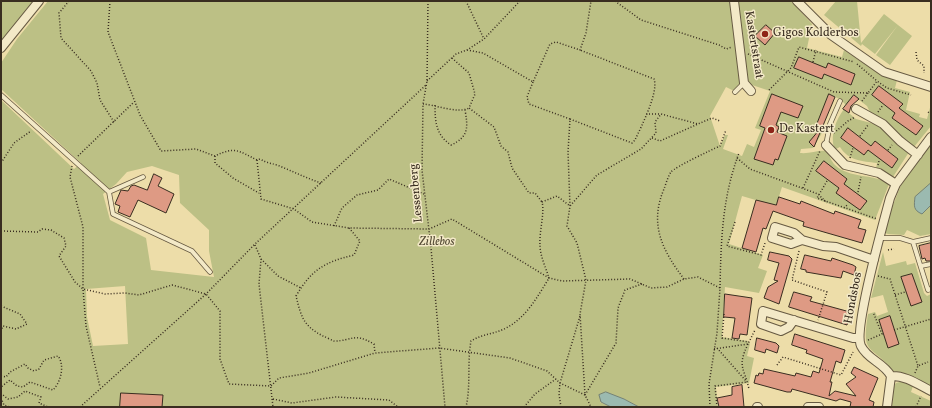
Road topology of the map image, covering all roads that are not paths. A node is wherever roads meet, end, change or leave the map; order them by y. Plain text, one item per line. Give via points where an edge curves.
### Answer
1 (39, 1) edge
2 (734, 1) edge
3 (796, 1) edge
4 (1, 48) edge
5 (744, 83) junction
6 (931, 87) edge
7 (751, 91) dead end
8 (736, 92) dead end
9 (1, 95) edge
10 (840, 101) dead end
11 (855, 113) road end
12 (931, 137) edge
13 (826, 145) joint
14 (918, 155) junction
15 (143, 177) dead end
16 (896, 184) junction
17 (109, 192) junction
18 (909, 234) dead end
19 (879, 238) junction
20 (931, 238) edge
21 (802, 240) dead end
22 (907, 240) junction
23 (913, 242) junction
24 (874, 260) junction
25 (931, 264) edge
26 (921, 266) junction
27 (210, 272) dead end
28 (931, 289) edge
29 (794, 320) dead end
30 (864, 339) junction
31 (891, 376) junction
32 (931, 391) edge
33 (808, 407) edge
34 (819, 407) edge
35 (887, 407) edge

1 - 4 street
2 - 5 street, Kastertstraat
3 - 6 street via 830,35 884,72
5 - 7 street, Kastertstraat
5 - 8 lane
9 - 17 lane
10 - 13 lane via 830,124
11 - 14 street via 883,124
12 - 14 street, Hondsbos
13 - 16 street via 845,165 879,173
14 - 16 street, Hondsbos
15 - 17 lane
16 - 19 street, Hondsbos
17 - 27 lane via 113,214 192,251
18 - 22 lane
19 - 22 lane
19 - 24 street, Hondsbos
20 - 23 lane
21 - 24 street via 823,246 836,246
22 - 23 lane
23 - 26 lane
24 - 30 street, Hondsbos via 864,307
25 - 26 lane
26 - 28 lane via 928,290
29 - 30 street
30 - 31 street, Hondsbos via 861,346 868,355 882,364
31 - 32 street via 908,380
31 - 35 street
33 - 34 street

